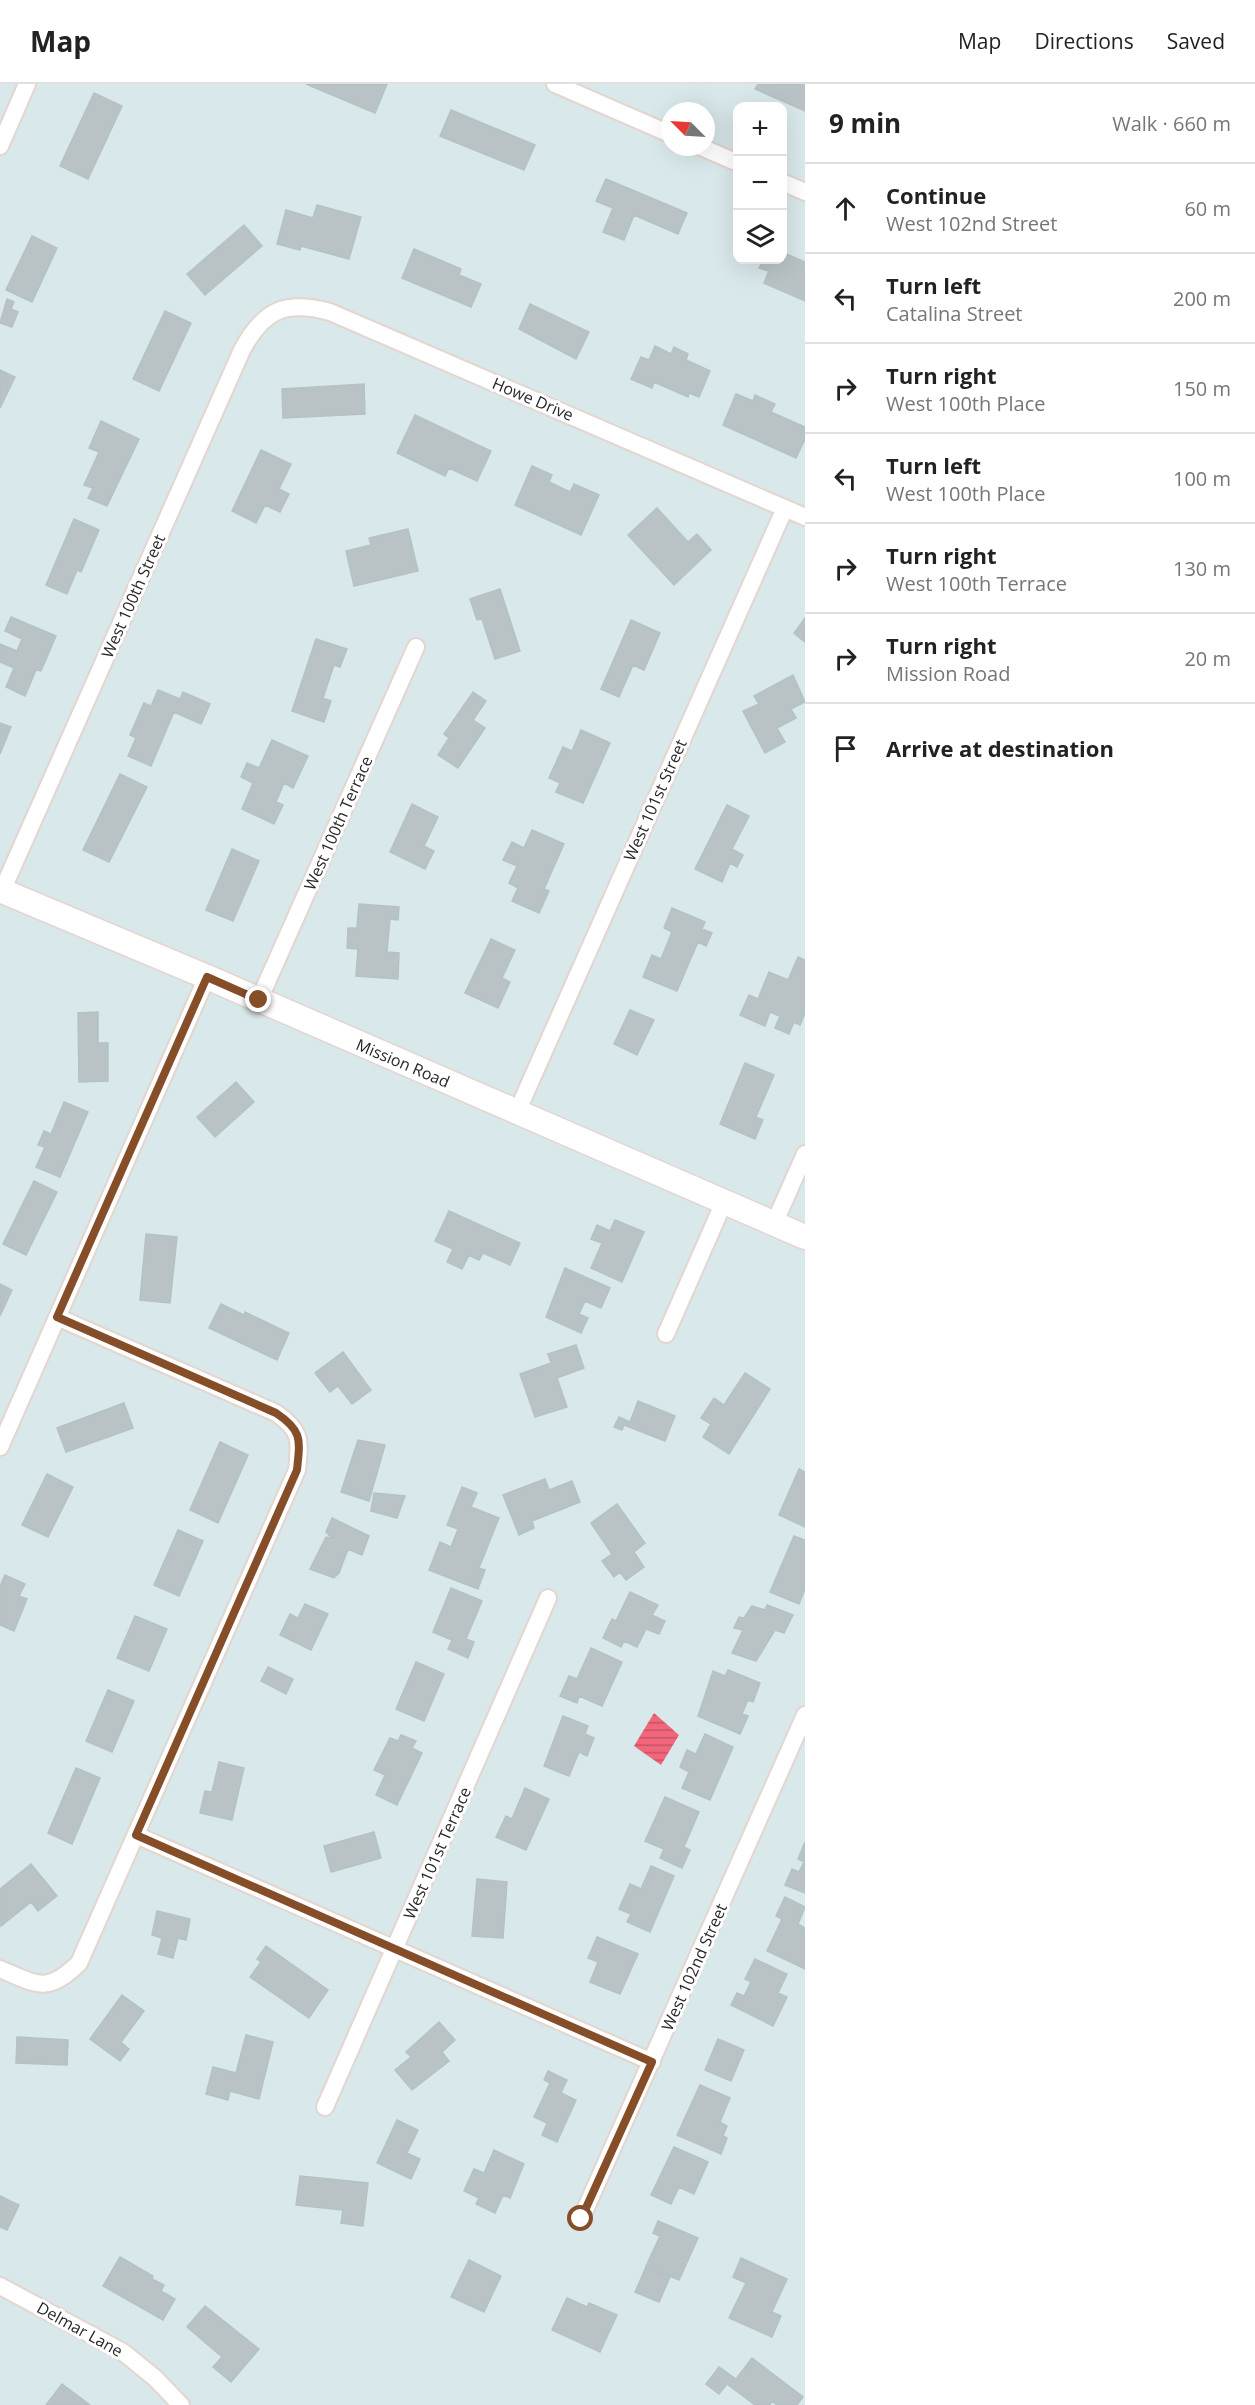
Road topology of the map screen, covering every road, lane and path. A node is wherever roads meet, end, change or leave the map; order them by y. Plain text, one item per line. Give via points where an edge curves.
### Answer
1 (27, 84) edge
2 (555, 84) edge
3 (661, 130) edge
4 (0, 146) edge
5 (715, 153) edge
6 (733, 161) edge
7 (787, 184) edge
8 (805, 192) edge
9 (277, 311) joint
10 (785, 508) junction
11 (805, 517) edge
12 (416, 647) dead end
13 (1, 891) edge
14 (207, 977) junction
15 (259, 1000) junction
16 (517, 1112) junction
17 (805, 1154) edge
18 (724, 1202) junction
19 (774, 1224) junction
20 (805, 1238) edge
21 (57, 1317) junction
22 (666, 1334) dead end
23 (0, 1447) edge
24 (548, 1598) dead end
25 (805, 1715) edge
26 (136, 1835) junction
27 (394, 1948) junction
28 (0, 1969) edge
29 (652, 2062) junction
30 (325, 2107) dead end
31 (581, 2219) dead end
32 (0, 2286) edge
33 (181, 2405) edge

1 - 4 street
2 - 3 street
5 - 6 street
7 - 8 street
9 - 10 street, Howe Drive via 304,305 330,312
9 - 13 street, West 100th Street via 254,328 242,350
10 - 11 street
10 - 16 street, West 101st Street
12 - 15 street, West 100th Terrace
13 - 14 main road, Mission Road
14 - 15 main road, Mission Road
14 - 21 street
15 - 16 main road, Mission Road
16 - 18 main road, Mission Road
17 - 19 street
18 - 19 main road, Mission Road
18 - 22 street
19 - 20 main road, Mission Road
21 - 23 street
21 - 26 street via 276,1413 292,1424 300,1439 297,1470
24 - 27 street, West 101st Terrace
25 - 29 street, West 102nd Street
26 - 27 street
26 - 28 street via 79,1963 60,1982 34,1984
27 - 29 street
27 - 30 street, West 101st Terrace
29 - 31 street, West 102nd Street
32 - 33 street, Delmar Lane via 123,2352

